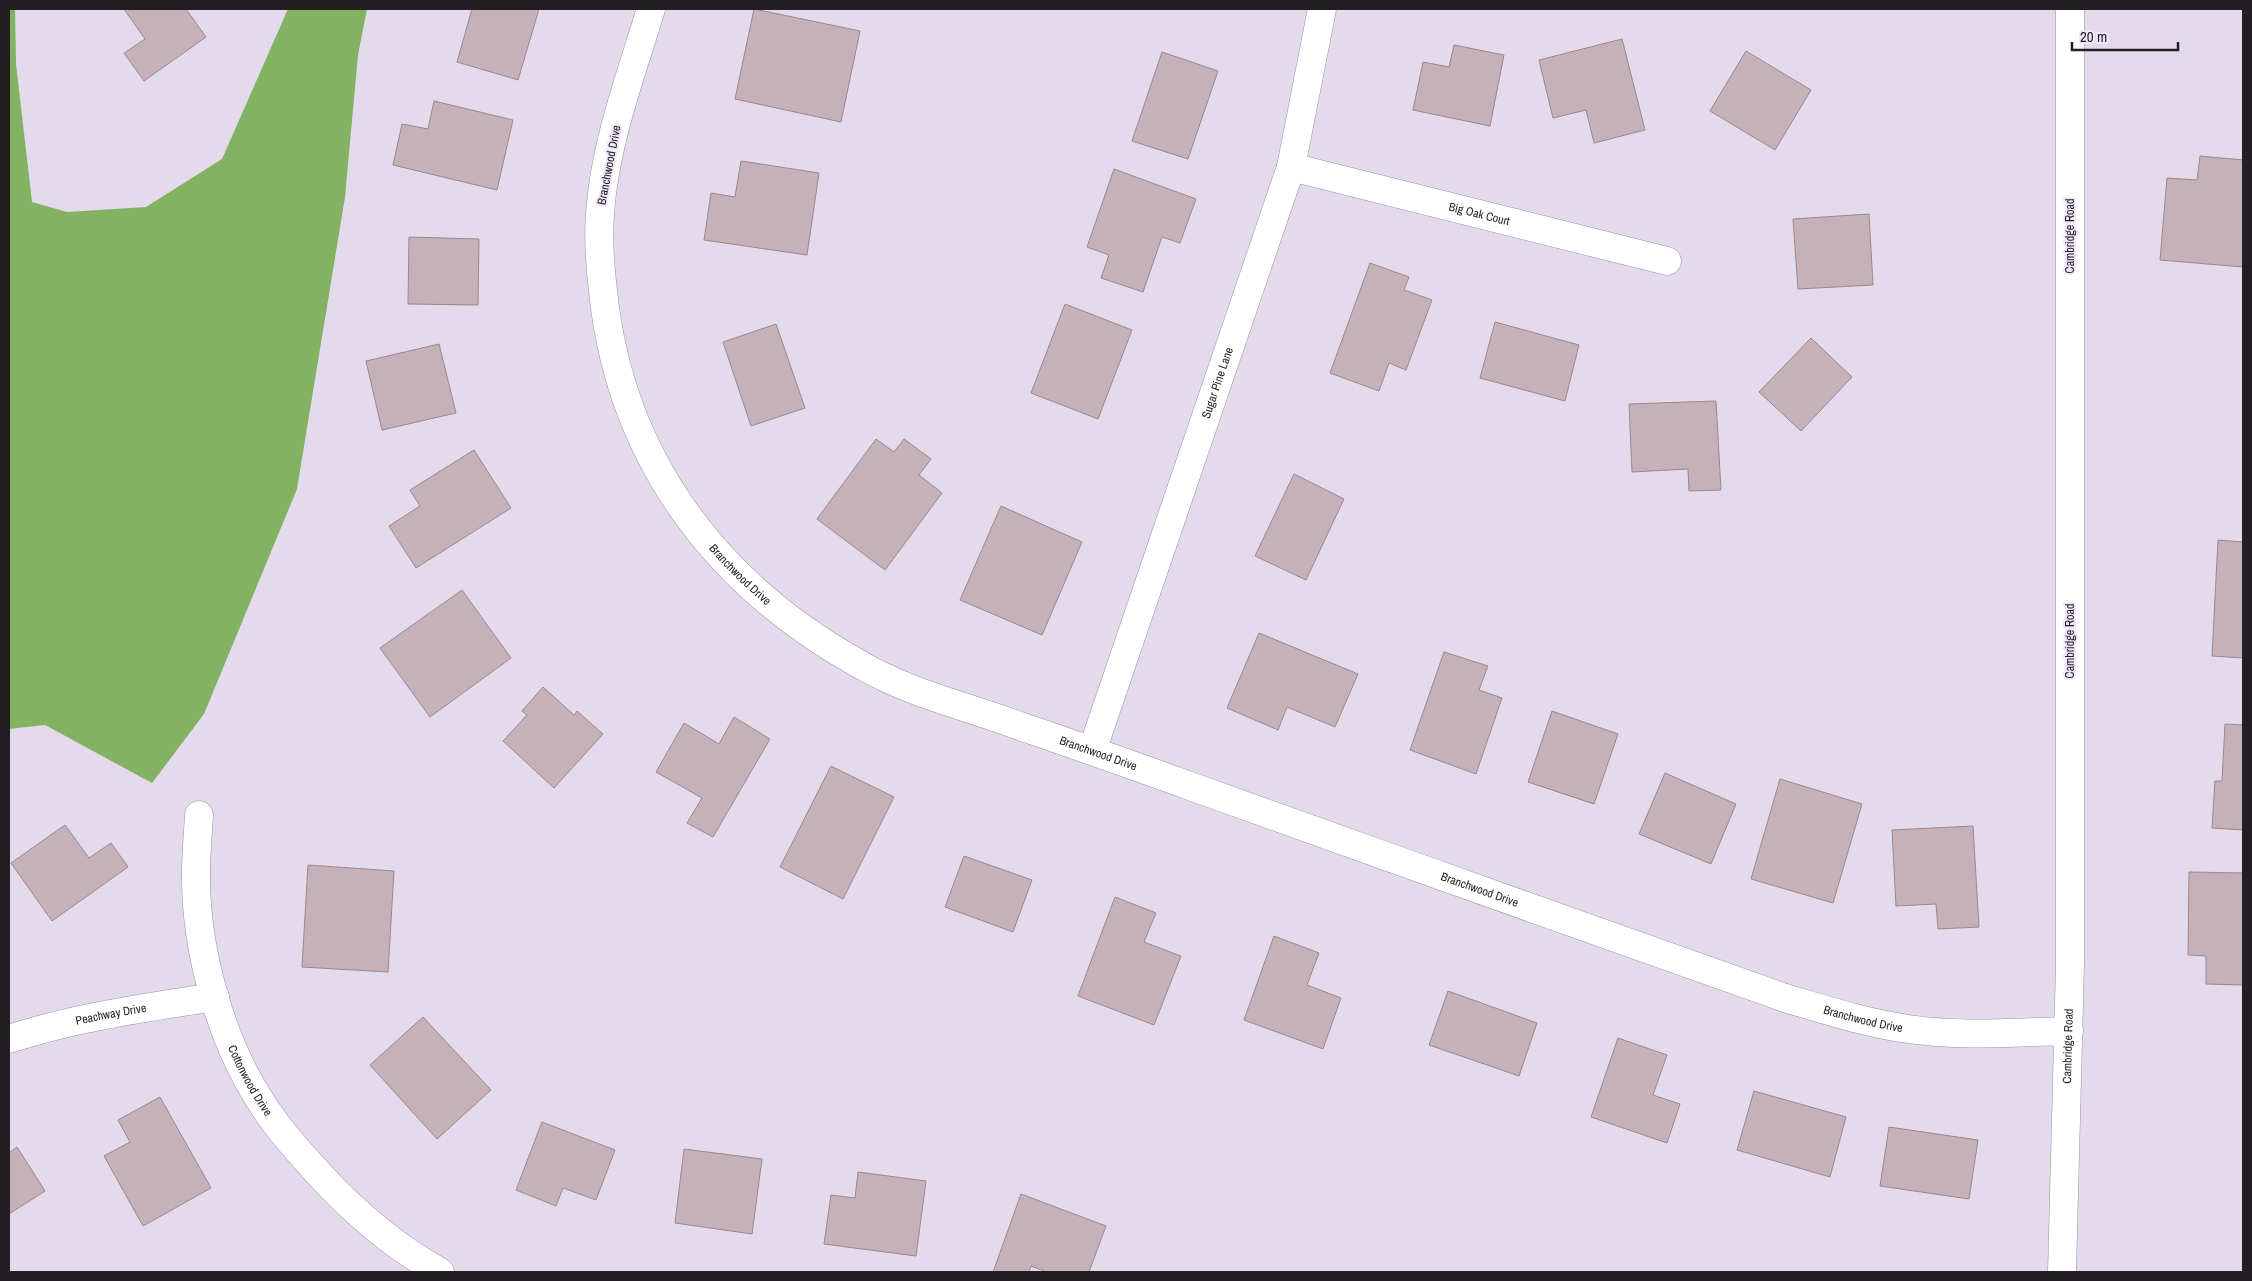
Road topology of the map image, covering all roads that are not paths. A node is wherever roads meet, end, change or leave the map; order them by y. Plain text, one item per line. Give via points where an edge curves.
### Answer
1 (651, 9) edge
2 (1322, 9) edge
3 (2070, 9) edge
4 (1291, 167) junction
5 (1666, 261) dead end
6 (1092, 751) junction
7 (199, 816) dead end
8 (215, 998) junction
9 (2069, 1031) junction
10 (9, 1038) edge
11 (440, 1272) edge
12 (2062, 1272) edge

1 - 6 street, Branchwood Drive via 607,162 600,214 606,325 639,434 659,474 688,519 720,556 764,598 815,638 863,667 912,689
2 - 4 street, Sugar Pine Lane
3 - 9 street, Cambridge Road
4 - 5 street, Big Oak Court
4 - 6 street, Sugar Pine Lane
6 - 9 street, Branchwood Drive via 1785,998 1865,1022 1952,1033
7 - 8 street, Cottonwood Drive via 196,873 200,932
8 - 10 street, Peachway Drive via 63,1022
8 - 11 street, Cottonwood Drive via 236,1055 261,1102 294,1147 378,1230
9 - 12 street, Cambridge Road

